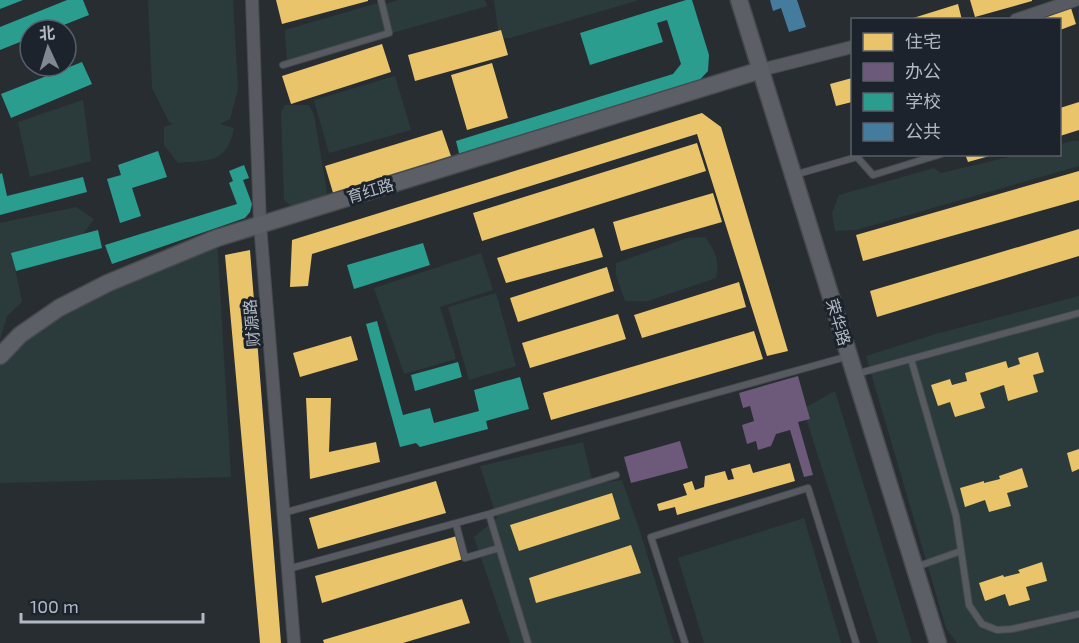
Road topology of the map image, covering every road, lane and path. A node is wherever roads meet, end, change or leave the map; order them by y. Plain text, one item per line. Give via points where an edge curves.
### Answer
1 (252, 0) edge
2 (381, 0) edge
3 (739, 0) edge
4 (1075, 0) edge
5 (1022, 18) edge
6 (851, 47) edge
7 (283, 65) dead end
8 (761, 70) junction
9 (857, 156) edge
10 (935, 156) edge
11 (794, 175) junction
12 (260, 224) junction
13 (1079, 313) edge
14 (0, 356) edge
15 (849, 356) junction
16 (911, 359) junction
17 (855, 375) junction
18 (616, 474) dead end
19 (283, 513) junction
20 (489, 514) junction
21 (456, 524) junction
22 (499, 548) junction
23 (961, 551) junction
24 (915, 567) junction
25 (288, 570) junction
26 (1079, 614) edge
27 (294, 643) edge
28 (528, 643) edge
29 (684, 643) edge
30 (856, 643) edge
31 (938, 643) edge

1 - 12 street, 财源路
2 - 7 lane via 389,33
3 - 8 street, 荣华路
4 - 5 street
6 - 8 street
8 - 11 street, 荣华路
8 - 12 street, 育红路
9 - 10 lane via 873,176
9 - 11 lane
11 - 15 street, 荣华路
12 - 14 street, 育红路 via 98,288 20,335
12 - 19 street, 财源路
13 - 16 lane
15 - 17 street, 荣华路
15 - 19 lane
16 - 17 lane
16 - 23 lane via 956,516
17 - 24 street, 荣华路
18 - 20 lane
19 - 25 street, 财源路
20 - 21 lane
20 - 22 lane
21 - 22 lane via 465,558
21 - 25 lane
22 - 28 lane
23 - 24 lane
23 - 26 lane via 969,605 982,624 998,630 1012,629
24 - 31 street, 荣华路
25 - 27 street, 财源路
29 - 30 lane via 651,537 808,488

